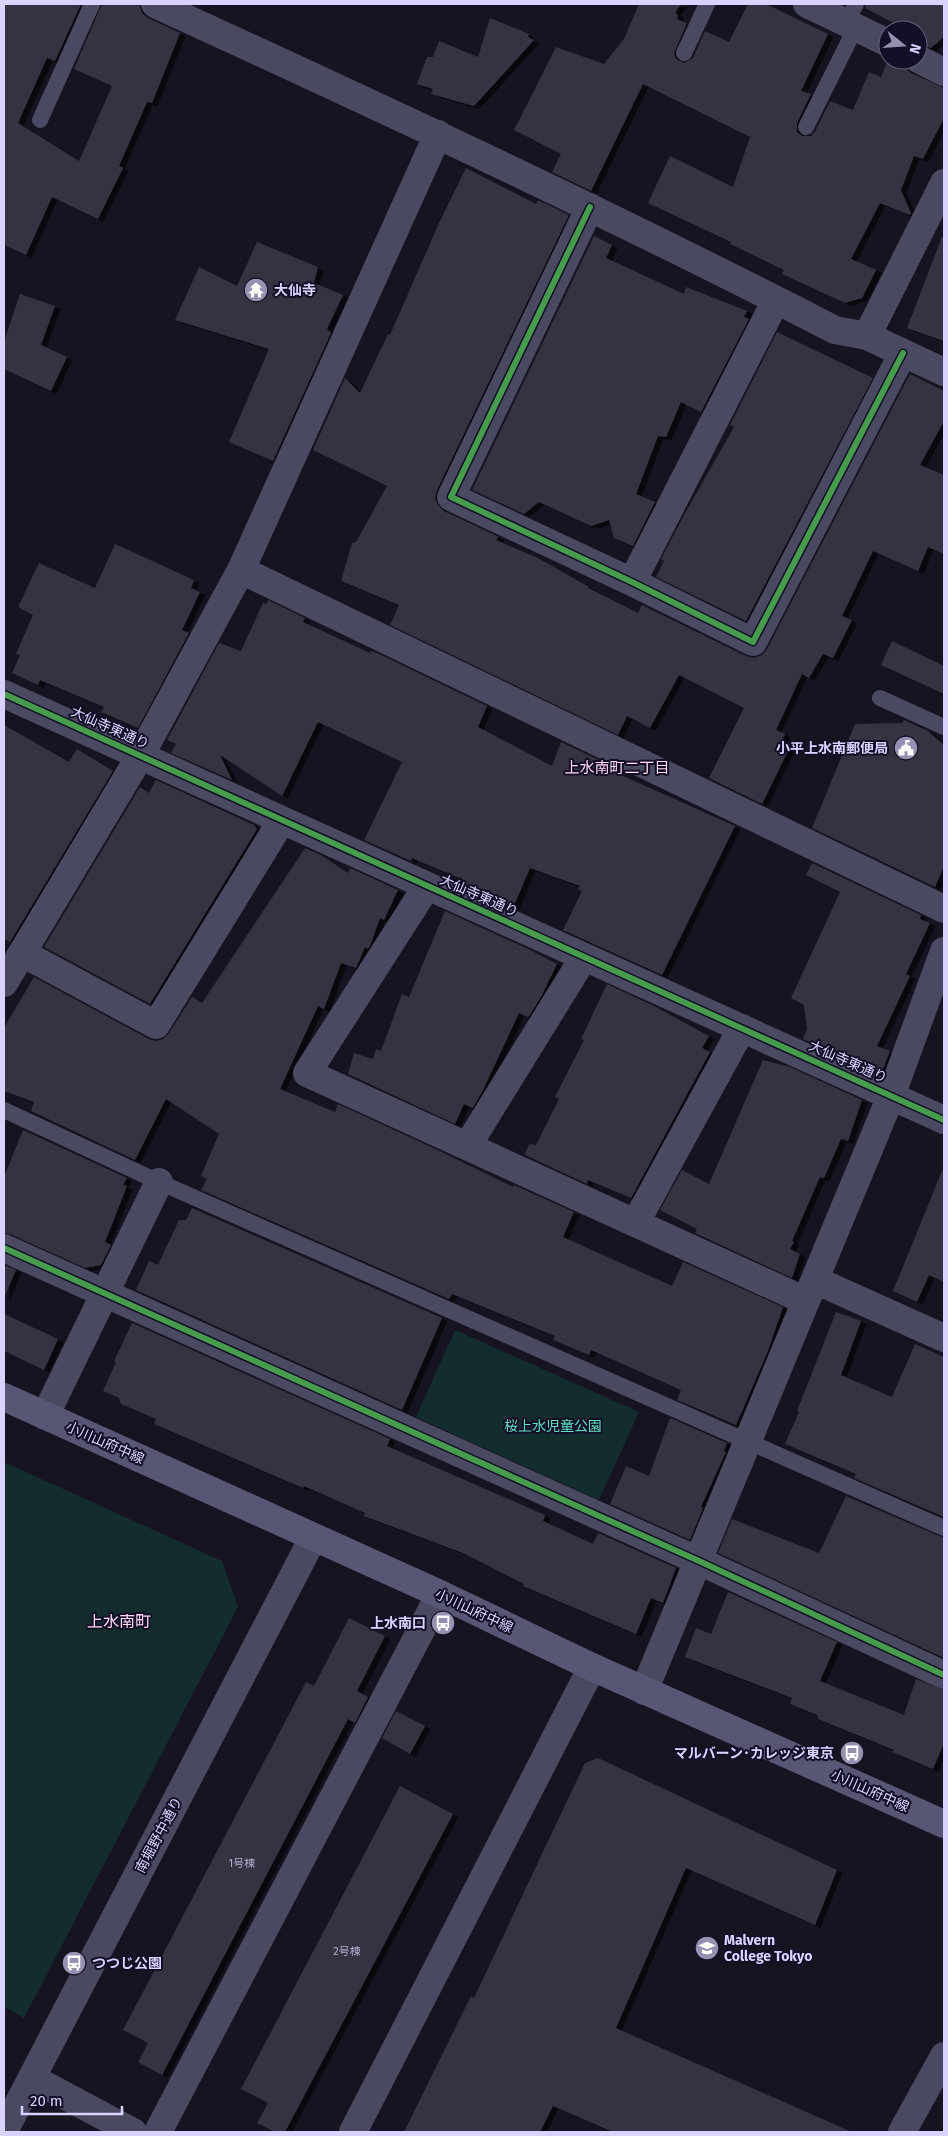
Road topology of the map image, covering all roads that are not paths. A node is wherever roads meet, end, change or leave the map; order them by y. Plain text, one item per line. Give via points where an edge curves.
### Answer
1 (92, 4) edge
2 (155, 4) edge
3 (707, 4) edge
4 (807, 4) edge
5 (853, 18) edge
6 (878, 36) edge
7 (684, 53) dead end
8 (928, 64) edge
9 (944, 72) edge
10 (40, 120) dead end
11 (806, 127) dead end
12 (438, 134) junction
13 (944, 183) edge
14 (590, 207) junction
15 (776, 300) junction
16 (867, 336) junction
17 (903, 352) junction
18 (944, 372) edge
19 (240, 570) junction
20 (632, 582) junction
21 (4, 694) edge
22 (880, 698) dead end
23 (944, 727) edge
24 (140, 756) junction
25 (282, 820) junction
26 (427, 886) junction
27 (944, 909) edge
28 (944, 951) edge
29 (22, 953) junction
30 (584, 957) junction
31 (4, 983) edge
32 (742, 1028) junction
33 (892, 1096) junction
34 (4, 1110) edge
35 (944, 1120) edge
36 (468, 1145) junction
37 (159, 1182) junction
38 (636, 1222) junction
39 (4, 1248) edge
40 (810, 1290) junction
41 (105, 1293) junction
42 (944, 1338) edge
43 (4, 1397) edge
44 (45, 1416) junction
45 (748, 1442) junction
46 (944, 1528) edge
47 (313, 1538) junction
48 (698, 1561) junction
49 (440, 1594) junction
50 (592, 1667) junction
51 (944, 1675) edge
52 (644, 1691) junction
53 (944, 1824) edge
54 (944, 2056) edge
55 (32, 2078) junction
56 (4, 2131) edge
57 (133, 2132) edge
58 (158, 2132) edge
59 (353, 2132) edge
60 (902, 2132) edge

1 - 10 lane
2 - 12 street
3 - 7 lane
4 - 5 street
5 - 6 street
5 - 11 lane
8 - 9 street
12 - 14 street
12 - 19 street
13 - 16 street
14 - 15 street
14 - 20 street via 451,497
15 - 16 street via 835,330
15 - 20 street
16 - 17 street
17 - 18 street
17 - 20 street via 753,642
19 - 24 street
19 - 27 street
21 - 24 street, 大仙寺東通り
22 - 23 lane
24 - 25 street, 大仙寺東通り
24 - 29 street
25 - 26 street, 大仙寺東通り
25 - 29 street via 156,1025
26 - 30 street, 大仙寺東通り
26 - 36 street via 307,1073
28 - 33 street
29 - 31 street
30 - 32 street, 大仙寺東通り
30 - 36 street
32 - 33 street, 大仙寺東通り
32 - 38 street
33 - 35 street, 大仙寺東通り
33 - 40 street
34 - 37 lane
36 - 38 street
37 - 41 street
37 - 45 lane
38 - 40 street
39 - 41 street
40 - 42 street
40 - 45 street
41 - 44 street
41 - 48 street
43 - 44 main road, 小川山府中線
44 - 47 main road, 小川山府中線
45 - 46 lane
45 - 48 street
47 - 49 main road, 小川山府中線
47 - 55 street, 南堀野中通り
48 - 51 street
48 - 52 street
49 - 50 main road, 小川山府中線
49 - 58 street
50 - 52 main road, 小川山府中線
50 - 59 street
52 - 53 main road, 小川山府中線
54 - 60 street
55 - 56 street, 南堀野中通り
55 - 57 street

